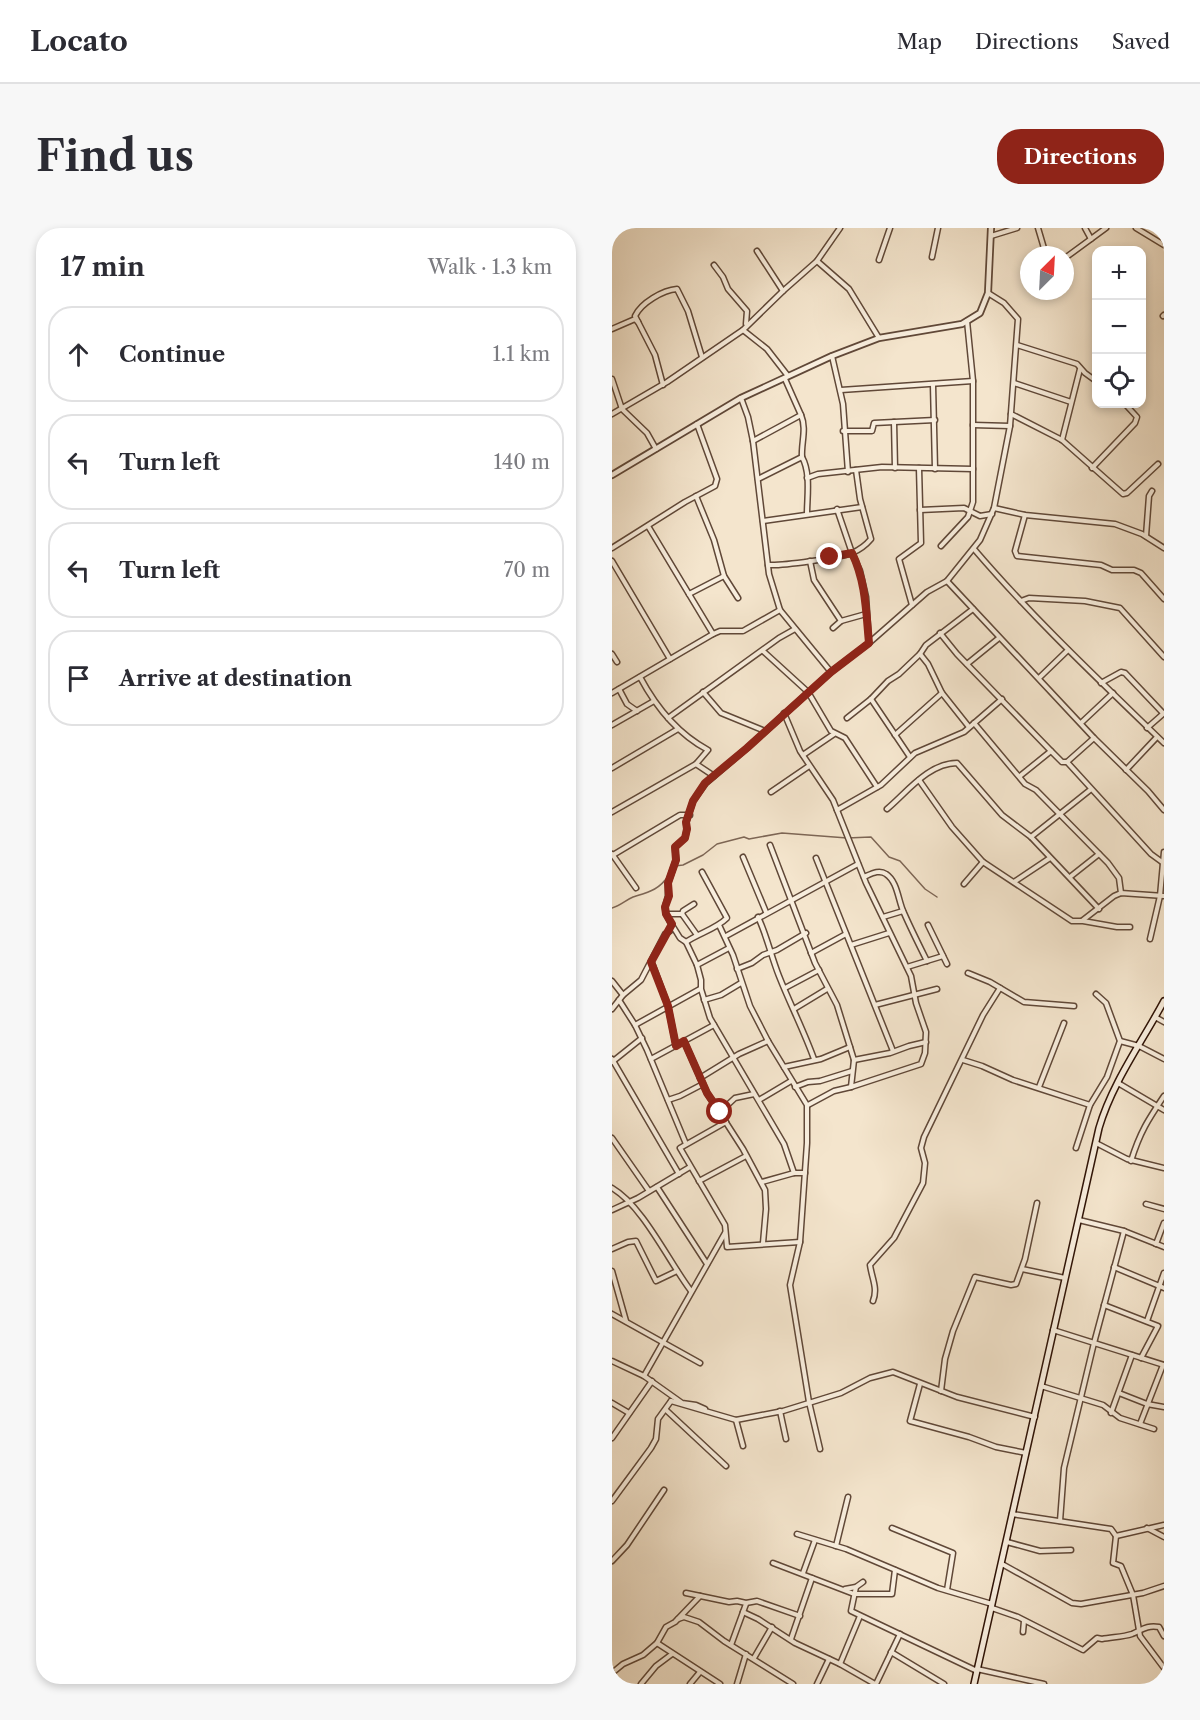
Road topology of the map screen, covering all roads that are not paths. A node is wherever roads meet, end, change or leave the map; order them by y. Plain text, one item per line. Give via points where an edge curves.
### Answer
1 (840, 228) edge
2 (890, 228) edge
3 (938, 228) edge
4 (991, 228) edge
5 (1017, 228) edge
6 (1038, 228) edge
7 (1085, 228) edge
8 (1106, 228) edge
9 (1136, 228) edge
10 (991, 236) junction
11 (1091, 239) junction
12 (1164, 245) edge
13 (1043, 246) edge
14 (756, 251) dead end
15 (1074, 251) edge
16 (932, 256) dead end
17 (879, 260) dead end
18 (817, 261) junction
19 (714, 265) dead end
20 (783, 291) junction
21 (988, 292) junction
22 (967, 321) junction
23 (639, 322) junction
24 (745, 328) junction
25 (612, 329) edge
26 (879, 338) junction
27 (1017, 345) junction
28 (832, 356) junction
29 (702, 357) junction
30 (1080, 369) junction
31 (787, 378) junction
32 (1092, 378) edge
33 (612, 379) edge
34 (973, 381) junction
35 (1014, 383) junction
36 (663, 385) junction
37 (933, 385) junction
38 (841, 390) junction
39 (741, 398) junction
40 (1071, 402) junction
41 (1129, 408) edge
42 (622, 409) junction
43 (612, 414) edge
44 (1011, 414) junction
45 (801, 415) junction
46 (934, 420) junction
47 (894, 422) junction
48 (697, 424) junction
49 (973, 425) junction
50 (1010, 426) junction
51 (843, 431) junction
52 (1062, 440) junction
53 (753, 441) junction
54 (656, 448) junction
55 (802, 458) junction
56 (1158, 464) dead end
57 (895, 468) junction
58 (919, 468) junction
59 (1092, 468) junction
60 (935, 469) junction
61 (973, 469) junction
62 (856, 470) junction
63 (848, 472) junction
64 (612, 475) edge
65 (807, 478) junction
66 (758, 479) junction
67 (1152, 491) dead end
68 (696, 496) junction
69 (862, 507) junction
70 (994, 508) junction
71 (837, 509) junction
72 (920, 510) junction
73 (970, 510) junction
74 (807, 514) junction
75 (992, 514) junction
76 (1025, 515) junction
77 (763, 522) junction
78 (648, 526) junction
79 (1146, 536) junction
80 (941, 546) dead end
81 (612, 548) edge
82 (1164, 548) edge
83 (974, 549) junction
84 (852, 553) junction
85 (612, 561) edge
86 (810, 561) junction
87 (768, 565) junction
88 (724, 576) junction
89 (947, 581) junction
90 (689, 594) junction
91 (738, 598) dead end
92 (1164, 599) edge
93 (1020, 601) junction
94 (912, 605) junction
95 (973, 609) junction
96 (780, 610) junction
97 (866, 614) junction
98 (841, 621) junction
99 (833, 628) dead end
100 (795, 629) junction
101 (940, 633) junction
102 (713, 634) junction
103 (999, 638) junction
104 (869, 643) junction
105 (1068, 650) junction
106 (763, 651) junction
107 (612, 654) edge
108 (920, 654) junction
109 (1164, 657) edge
110 (670, 659) junction
111 (617, 662) dead end
112 (967, 664) junction
113 (831, 672) junction
114 (640, 677) junction
115 (1039, 678) junction
116 (1101, 683) junction
117 (619, 689) junction
118 (703, 692) junction
119 (808, 692) junction
120 (612, 693) edge
121 (942, 693) junction
122 (1113, 693) junction
123 (870, 699) junction
124 (1002, 699) junction
125 (654, 701) junction
126 (637, 711) junction
127 (784, 713) junction
128 (1163, 713) edge
129 (668, 718) junction
130 (847, 718) dead end
131 (974, 723) junction
132 (1081, 723) junction
133 (612, 725) edge
134 (969, 727) junction
135 (1147, 728) junction
136 (678, 729) junction
137 (765, 731) junction
138 (834, 734) junction
139 (895, 735) junction
140 (1157, 736) junction
141 (1094, 738) junction
142 (1164, 743) edge
143 (1051, 751) junction
144 (803, 755) junction
145 (910, 757) junction
146 (1067, 762) junction
147 (696, 764) junction
148 (809, 766) junction
149 (612, 768) edge
150 (1126, 770) junction
151 (714, 776) junction
152 (1020, 776) junction
153 (919, 780) junction
154 (877, 787) junction
155 (1090, 790) junction
156 (771, 792) dead end
157 (887, 809) dead end
158 (837, 810) junction
159 (1164, 810) edge
160 (612, 812) edge
161 (690, 814) junction
162 (1061, 814) junction
163 (1031, 837) junction
164 (770, 845) dead end
165 (1164, 852) edge
166 (613, 854) edge
167 (1099, 854) junction
168 (743, 857) dead end
169 (816, 858) dead end
170 (1050, 858) junction
171 (983, 862) junction
172 (1162, 862) junction
173 (858, 864) junction
174 (702, 872) dead end
175 (864, 877) junction
176 (1070, 877) junction
177 (825, 882) junction
178 (1014, 882) junction
179 (964, 884) dead end
180 (636, 888) dead end
181 (1121, 893) junction
182 (1162, 896) edge
183 (792, 900) junction
184 (694, 904) dead end
185 (1099, 909) junction
186 (903, 911) junction
187 (766, 912) junction
188 (666, 914) junction
189 (682, 914) junction
190 (758, 917) junction
191 (883, 917) junction
192 (1083, 921) junction
193 (672, 924) junction
194 (719, 925) junction
195 (928, 925) dead end
196 (1130, 927) dead end
197 (806, 933) junction
198 (889, 933) junction
199 (846, 934) junction
200 (697, 935) junction
201 (726, 936) junction
202 (1150, 939) dead end
203 (686, 942) junction
204 (851, 945) junction
205 (729, 948) junction
206 (771, 952) junction
207 (811, 953) junction
208 (943, 956) junction
209 (927, 960) junction
210 (651, 962) junction
211 (947, 964) dead end
212 (696, 965) junction
213 (907, 967) junction
214 (737, 969) junction
215 (819, 970) junction
216 (968, 973) dead end
217 (612, 981) edge
218 (741, 984) junction
219 (785, 988) junction
220 (827, 988) junction
221 (1000, 988) junction
222 (701, 989) junction
223 (937, 989) dead end
224 (915, 994) junction
225 (1096, 994) dead end
226 (623, 995) junction
227 (619, 1000) junction
228 (705, 1000) junction
229 (1164, 1001) edge
230 (875, 1005) junction
231 (668, 1006) junction
232 (1074, 1006) dead end
233 (794, 1009) junction
234 (612, 1010) edge
235 (1155, 1017) junction
236 (1164, 1022) edge
237 (1065, 1023) dead end
238 (635, 1025) junction
239 (714, 1025) junction
240 (642, 1038) junction
241 (684, 1041) junction
242 (768, 1041) junction
243 (1120, 1041) junction
244 (926, 1042) junction
245 (676, 1046) junction
246 (1139, 1046) junction
247 (850, 1047) junction
248 (893, 1051) junction
249 (733, 1058) junction
250 (651, 1059) junction
251 (814, 1059) junction
252 (1164, 1059) edge
253 (854, 1060) junction
254 (963, 1060) junction
255 (613, 1061) edge
256 (784, 1067) junction
257 (852, 1071) junction
258 (700, 1078) junction
259 (791, 1081) junction
260 (1118, 1083) junction
261 (703, 1084) junction
262 (795, 1087) junction
263 (852, 1087) junction
264 (1039, 1087) junction
265 (754, 1094) junction
266 (1164, 1096) edge
267 (668, 1100) junction
268 (759, 1100) junction
269 (807, 1105) junction
270 (1090, 1105) junction
271 (1158, 1105) junction
272 (1164, 1110) edge
273 (720, 1112) junction
274 (726, 1122) junction
275 (612, 1138) edge
276 (1095, 1142) junction
277 (686, 1144) junction
278 (1076, 1148) dead end
279 (746, 1156) junction
280 (1131, 1161) junction
281 (690, 1167) junction
282 (1164, 1168) edge
283 (794, 1173) junction
284 (805, 1173) junction
285 (679, 1174) junction
286 (699, 1181) junction
287 (762, 1182) junction
288 (657, 1187) junction
289 (612, 1188) edge
290 (649, 1191) junction
291 (629, 1202) junction
292 (1037, 1203) dead end
293 (1146, 1204) dead end
294 (1164, 1209) edge
295 (612, 1210) edge
296 (1078, 1220) junction
297 (1164, 1223) edge
298 (727, 1229) junction
299 (1124, 1231) junction
300 (800, 1242) junction
301 (763, 1243) junction
302 (1156, 1244) junction
303 (1164, 1247) edge
304 (612, 1249) edge
305 (707, 1264) junction
306 (1114, 1267) junction
307 (1022, 1269) junction
308 (612, 1271) edge
309 (677, 1271) junction
310 (1164, 1273) edge
311 (1065, 1278) junction
312 (1162, 1287) edge
313 (691, 1292) junction
314 (873, 1301) dead end
315 (1104, 1305) junction
316 (612, 1314) edge
317 (626, 1321) junction
318 (1147, 1321) junction
319 (1053, 1330) junction
320 (664, 1343) junction
321 (1094, 1343) junction
322 (1132, 1355) junction
323 (1141, 1358) junction
324 (612, 1361) edge
325 (700, 1363) dead end
326 (1163, 1365) edge
327 (644, 1376) junction
328 (652, 1381) junction
329 (920, 1384) junction
330 (1041, 1386) junction
331 (941, 1391) junction
332 (1119, 1393) junction
333 (1080, 1397) junction
334 (671, 1401) junction
335 (612, 1402) edge
336 (809, 1402) junction
337 (1147, 1404) junction
338 (1164, 1407) edge
339 (666, 1410) junction
340 (780, 1411) junction
341 (629, 1413) junction
342 (1111, 1413) junction
343 (1035, 1417) junction
344 (736, 1420) junction
345 (1140, 1424) junction
346 (1154, 1429) dead end
347 (612, 1438) edge
348 (786, 1439) dead end
349 (743, 1446) dead end
350 (820, 1449) dead end
351 (1026, 1454) junction
352 (726, 1466) dead end
353 (664, 1490) dead end
354 (848, 1497) dead end
355 (612, 1501) edge
356 (1012, 1514) junction
357 (1060, 1521) junction
358 (1164, 1525) edge
359 (892, 1528) dead end
360 (1147, 1528) junction
361 (797, 1534) dead end
362 (1116, 1536) junction
363 (1164, 1537) edge
364 (815, 1540) junction
365 (1007, 1542) junction
366 (836, 1546) junction
367 (612, 1550) edge
368 (1071, 1550) dead end
369 (619, 1553) junction
370 (612, 1561) edge
371 (773, 1563) dead end
372 (1002, 1564) junction
373 (895, 1570) junction
374 (803, 1573) junction
375 (812, 1578) junction
376 (863, 1582) dead end
377 (1164, 1586) edge
378 (856, 1587) junction
379 (844, 1589) junction
380 (946, 1590) junction
381 (686, 1593) dead end
382 (854, 1594) junction
383 (1133, 1595) junction
384 (700, 1596) junction
385 (746, 1603) junction
386 (992, 1606) junction
387 (743, 1612) junction
388 (800, 1616) junction
389 (860, 1616) junction
390 (678, 1619) junction
391 (1024, 1621) junction
392 (772, 1627) junction
393 (1139, 1629) junction
394 (1023, 1632) dead end
395 (900, 1634) junction
396 (1164, 1636) edge
397 (791, 1639) junction
398 (657, 1643) junction
399 (731, 1645) junction
400 (891, 1652) junction
401 (672, 1654) junction
402 (746, 1654) junction
403 (753, 1658) junction
404 (829, 1659) junction
405 (840, 1664) junction
406 (1164, 1668) edge
407 (977, 1670) junction
408 (700, 1671) junction
409 (612, 1673) edge
410 (641, 1684) edge
411 (690, 1684) edge
412 (720, 1684) edge
413 (737, 1684) edge
414 (793, 1684) edge
415 (817, 1684) edge
416 (875, 1684) edge
417 (942, 1684) edge
418 (974, 1684) edge
419 (1044, 1684) edge

1 - 18 street
2 - 17 street
3 - 16 street
4 - 10 street
5 - 10 street
6 - 13 street
7 - 11 street
8 - 11 street
9 - 12 street
10 - 21 street
11 - 15 street
14 - 20 street
18 - 20 street
18 - 26 street via 849,289
19 - 24 street via 747,311
20 - 24 street
21 - 22 street via 980,313
21 - 27 street via 1018,319
22 - 26 street
22 - 34 street
23 - 25 street via 635,319
23 - 29 street via 635,316 639,309 676,289 688,311
23 - 36 street via 655,355
24 - 29 street
24 - 31 street via 767,349
26 - 28 street
27 - 30 street via 1077,364
27 - 35 street
28 - 31 street
28 - 38 street
29 - 36 street
30 - 32 street
30 - 40 street
31 - 39 street
31 - 45 street
33 - 42 street
34 - 37 street
34 - 49 street
35 - 40 street
35 - 44 street
36 - 42 street
37 - 38 street
37 - 46 street
38 - 51 street
39 - 48 street
39 - 53 street
40 - 52 street
41 - 59 street via 1137,417 1135,423
42 - 43 street
42 - 54 street via 648,433
44 - 50 street
44 - 52 street
45 - 53 street
45 - 55 street via 805,425
46 - 47 street
46 - 60 street
47 - 51 street via 874,423 872,430
47 - 57 street
48 - 54 street
48 - 68 street via 717,483
49 - 50 street
49 - 61 street
50 - 70 street
51 - 63 street
52 - 59 street
53 - 66 street
54 - 64 street
55 - 65 street
55 - 66 street
56 - 59 street via 1123,494
57 - 58 street
57 - 62 street
58 - 60 street
58 - 72 street
60 - 61 street
61 - 73 street
62 - 63 street
62 - 69 street
63 - 65 street
65 - 74 street
66 - 77 street
67 - 79 street
68 - 78 street
68 - 88 street
69 - 71 street
69 - 84 street via 871,539
70 - 75 street
70 - 76 street
71 - 74 street
71 - 84 street
72 - 73 street
72 - 94 street via 921,543 899,559
73 - 75 street via 980,516
73 - 80 street via 962,526
74 - 77 street
75 - 83 street
76 - 79 street via 1115,524
76 - 92 street via 1017,555 1134,570
77 - 87 street
78 - 81 street
78 - 90 street
79 - 82 street
83 - 89 street
83 - 93 street
84 - 86 street
84 - 97 street via 866,597
85 - 110 street
86 - 87 street
86 - 98 street via 814,580
87 - 96 street
88 - 90 street
88 - 91 street
89 - 94 street
89 - 95 street
90 - 102 street
93 - 105 street
93 - 109 street via 1085,601 1120,608
94 - 104 street
95 - 101 street
95 - 103 street
96 - 100 street
96 - 102 street via 743,631
97 - 98 street
97 - 104 street
98 - 99 street
100 - 106 street
100 - 113 street
101 - 108 street
101 - 112 street
102 - 110 street
103 - 112 street
103 - 115 street
104 - 113 street
105 - 115 street
105 - 116 street
106 - 118 street
106 - 119 street
107 - 111 street
108 - 121 street
108 - 123 street
110 - 114 street
112 - 124 street
113 - 119 street
114 - 117 street
114 - 125 street
115 - 132 street
116 - 122 street
116 - 128 street via 1125,673
117 - 120 street
117 - 126 street via 627,704
118 - 129 street
118 - 137 street via 721,713
119 - 127 street
119 - 138 street
121 - 134 street
121 - 139 street
122 - 132 street
122 - 135 street
123 - 130 street
123 - 139 street
124 - 131 street
124 - 143 street
125 - 126 street
125 - 129 street
126 - 133 street
127 - 137 street
127 - 144 street
128 - 135 street
129 - 136 street
131 - 134 street
131 - 152 street
132 - 141 street
134 - 145 street via 958,736
135 - 140 street
136 - 147 street via 708,750
136 - 149 street
137 - 151 street
138 - 144 street
138 - 154 street via 845,738
139 - 145 street
140 - 142 street
140 - 150 street
141 - 146 street
141 - 150 street
143 - 146 street
143 - 152 street
144 - 148 street
145 - 154 street
146 - 155 street
147 - 151 street
147 - 160 street
148 - 156 street
148 - 158 street
150 - 159 street
151 - 161 street via 693,801
152 - 162 street
153 - 157 street
153 - 163 street via 957,763 1002,815
153 - 171 street via 952,828
154 - 158 street
155 - 162 street
155 - 172 street
158 - 173 street
161 - 166 street via 680,814
161 - 188 street via 685,838 675,847
162 - 163 street
162 - 167 street
163 - 170 street
164 - 183 street
165 - 172 street
166 - 180 street
167 - 176 street
167 - 181 street via 1119,878
168 - 187 street
169 - 177 street
170 - 176 street
170 - 178 street
171 - 178 street
171 - 179 street
172 - 182 street
173 - 175 street
173 - 177 street
174 - 194 street via 727,918
175 - 186 street via 886,873
175 - 191 street
176 - 185 street
177 - 183 street
177 - 199 street
178 - 192 street via 1072,921
181 - 182 street
181 - 185 street
182 - 202 street
183 - 187 street
183 - 197 street
184 - 189 street
185 - 192 street
186 - 191 street
186 - 209 street
187 - 190 street
188 - 189 street
188 - 193 street
189 - 200 street
190 - 201 street
190 - 206 street
191 - 198 street
192 - 196 street
193 - 203 street
193 - 210 street
194 - 200 street
194 - 201 street
195 - 208 street
197 - 206 street
197 - 207 street
198 - 204 street
198 - 213 street
199 - 204 street
199 - 207 street
200 - 203 street
201 - 205 street
203 - 212 street
204 - 230 street
205 - 212 street
205 - 214 street
206 - 214 street
206 - 219 street
207 - 215 street
208 - 209 street
208 - 211 street
209 - 213 street
210 - 226 street via 641,980
210 - 231 street
212 - 222 street
213 - 224 street
214 - 218 street
215 - 219 street
215 - 220 street
216 - 221 street
217 - 226 street
218 - 228 street
218 - 242 street
219 - 233 street
220 - 233 street
220 - 247 street via 837,1005
221 - 232 street via 1024,1002
221 - 254 street
222 - 228 street
222 - 231 street
223 - 224 street
224 - 230 street
224 - 244 street
225 - 243 street via 1109,1009
226 - 227 street
227 - 234 street
227 - 238 street
228 - 239 street
229 - 235 main road
230 - 248 street
231 - 238 street
231 - 245 street
233 - 251 street
235 - 236 street
235 - 246 main road
237 - 264 street
238 - 240 street
239 - 241 street
239 - 249 street
240 - 250 street
240 - 255 street
241 - 245 street
241 - 258 street
242 - 249 street
242 - 256 street
243 - 246 street
243 - 270 street via 1107,1077
244 - 248 street
244 - 263 street via 921,1064
245 - 250 street
246 - 252 street
246 - 260 main road
247 - 251 street
247 - 253 street
248 - 253 street
249 - 258 street
249 - 265 street
250 - 267 street
251 - 256 street
253 - 257 street
254 - 264 street
254 - 314 street via 921,1144 923,1183 894,1238 870,1265 876,1294
255 - 285 street
256 - 259 street
257 - 262 street
257 - 263 street
258 - 261 street
259 - 262 street
259 - 268 street
260 - 271 street
260 - 276 main road
261 - 267 street
261 - 273 street
262 - 269 street
263 - 269 street
264 - 270 street
265 - 268 street
265 - 273 street via 735,1098
266 - 271 street
267 - 277 street
268 - 283 street via 784,1144
269 - 284 street
270 - 278 street
271 - 272 street
271 - 280 street via 1139,1135
273 - 274 street
274 - 277 street
274 - 279 street
275 - 290 street
276 - 280 street
276 - 296 main road
277 - 281 street via 680,1148
279 - 286 street
279 - 287 street
280 - 282 street
281 - 285 street
281 - 286 street
283 - 284 street
283 - 287 street
284 - 300 street
285 - 288 street
286 - 298 street
287 - 301 street via 766,1200
288 - 290 street
288 - 305 street
289 - 291 street
290 - 291 street
291 - 295 street
291 - 309 street
292 - 307 street
293 - 294 street
296 - 299 street
296 - 311 main road
297 - 302 street
298 - 301 street via 727,1247
298 - 305 street
299 - 302 street
299 - 306 street
300 - 301 street
300 - 336 street via 790,1285
302 - 303 street
304 - 309 street via 636,1241 656,1281
305 - 313 street
306 - 312 street
306 - 315 street
307 - 311 street
307 - 331 street via 1016,1284 1011,1285 975,1277 953,1331
308 - 317 street
309 - 313 street
310 - 312 street
311 - 319 main road
312 - 318 street
313 - 320 street
315 - 318 street
315 - 321 street
316 - 317 street
317 - 320 street
318 - 323 street via 1158,1326
319 - 321 street
319 - 330 main road
320 - 325 street
320 - 327 street
321 - 322 street
321 - 333 street
322 - 323 street
322 - 332 street
323 - 326 street
324 - 327 street
326 - 337 street
327 - 328 street
328 - 334 street via 682,1403 716,1414
328 - 341 street
329 - 331 street
329 - 336 street via 902,1375 886,1373
329 - 351 street via 910,1421
330 - 333 street
330 - 343 main road
331 - 343 street
332 - 337 street
332 - 342 street
333 - 342 street via 1103,1405
333 - 357 street via 1064,1468
334 - 339 street
334 - 344 street
335 - 341 street
336 - 340 street
336 - 350 street
337 - 338 street
337 - 345 street
339 - 352 street
339 - 355 street via 656,1425 651,1448
340 - 344 street
340 - 348 street
341 - 347 street
342 - 345 street
343 - 351 main road
344 - 349 street
345 - 346 street
351 - 356 main road
353 - 369 street
354 - 366 street
356 - 357 street
356 - 365 main road
357 - 362 street via 1111,1529
358 - 360 street
359 - 380 street via 953,1553
360 - 362 street
360 - 363 street
361 - 364 street
362 - 383 street via 1113,1563 1121,1566
364 - 366 street
364 - 374 street
365 - 368 street via 1040,1551
365 - 372 main road
366 - 373 street
367 - 369 street
369 - 370 street
371 - 374 street
372 - 383 street via 1072,1602 1089,1604
372 - 386 main road
373 - 380 street
373 - 382 street via 892,1594
374 - 375 street
375 - 379 street
375 - 388 street
376 - 378 street
377 - 383 street
378 - 379 street
378 - 382 street
379 - 382 street
380 - 386 street
381 - 384 street
382 - 389 street via 851,1611
383 - 393 street
384 - 385 street
384 - 390 street
385 - 387 street
385 - 388 street via 757,1601
386 - 391 street
386 - 407 main road
387 - 392 street
387 - 399 street
388 - 397 street
389 - 395 street
389 - 405 street
390 - 398 street via 666,1627
390 - 399 street via 692,1619
391 - 393 street via 1083,1650 1097,1638
391 - 394 street
392 - 397 street
392 - 403 street
393 - 396 street via 1160,1627
393 - 406 street via 1144,1643
395 - 400 street
395 - 407 street
397 - 404 street
398 - 401 street
398 - 409 street
399 - 402 street
400 - 416 street
400 - 417 street
401 - 408 street
401 - 410 street
402 - 403 street
402 - 413 street
403 - 414 street
404 - 405 street
404 - 415 street
405 - 416 street
407 - 418 main road
407 - 419 street
408 - 411 street
408 - 412 street

